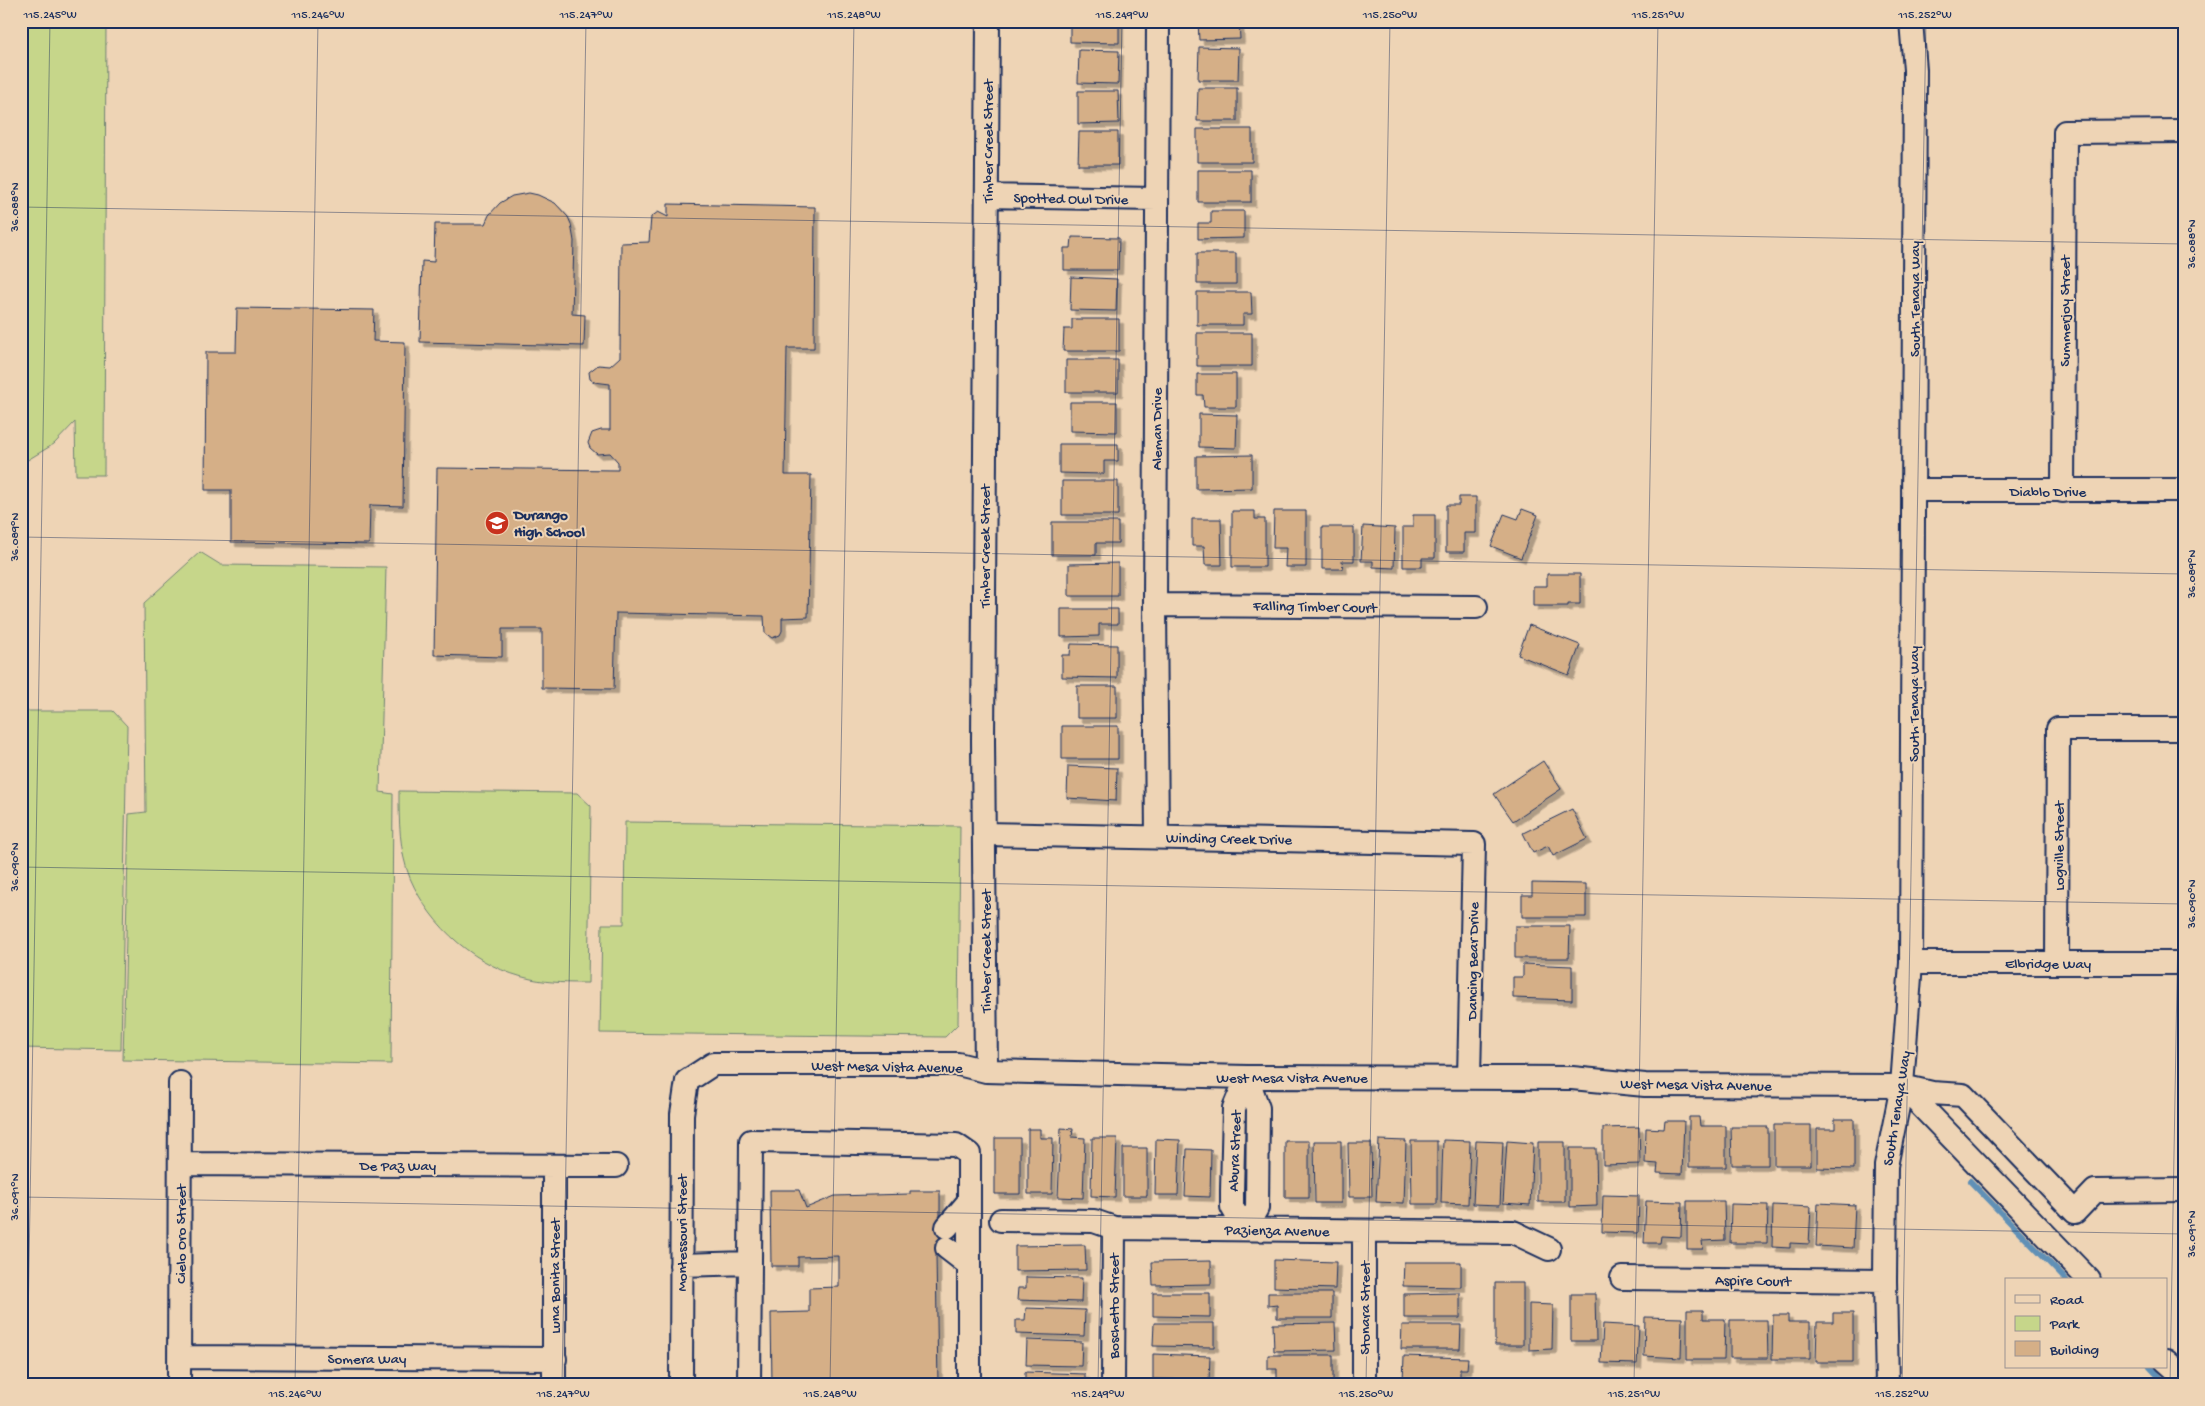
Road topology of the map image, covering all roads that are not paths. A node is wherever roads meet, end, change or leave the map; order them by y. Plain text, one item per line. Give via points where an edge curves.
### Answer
1 (988, 21) edge
2 (1158, 21) edge
3 (1910, 21) edge
4 (2184, 131) edge
5 (987, 196) junction
6 (1156, 199) junction
7 (1913, 490) junction
8 (2184, 490) edge
9 (2063, 491) junction
10 (1156, 604) junction
11 (1476, 608) dead end
12 (2184, 729) edge
13 (984, 834) junction
14 (1157, 837) junction
15 (1474, 844) joint
16 (1911, 963) junction
17 (2057, 963) junction
18 (2184, 963) edge
19 (986, 1071) junction
20 (1247, 1078) junction
21 (1470, 1078) junction
22 (687, 1081) joint
23 (180, 1083) dead end
24 (1902, 1086) junction
25 (180, 1164) junction
26 (554, 1166) junction
27 (616, 1166) dead end
28 (2184, 1190) edge
29 (969, 1201) junction
30 (1001, 1220) dead end
31 (1114, 1228) junction
32 (1245, 1229) junction
33 (1364, 1231) junction
34 (1549, 1249) dead end
35 (749, 1264) junction
36 (681, 1265) junction
37 (969, 1265) junction
38 (1622, 1278) dead end
39 (2087, 1278) edge
40 (1885, 1281) junction
41 (180, 1357) junction
42 (554, 1359) junction
43 (2168, 1363) edge
44 (2184, 1377) edge
45 (180, 1385) edge
46 (554, 1385) edge
47 (680, 1385) edge
48 (749, 1385) edge
49 (969, 1385) edge
50 (1113, 1385) edge
51 (1364, 1385) edge
52 (1886, 1385) edge

1 - 5 street, Timber Creek Street
2 - 6 street, Aleman Drive
3 - 7 street, South Tenaya Way via 1915,70
4 - 9 street, Summerjoy Street via 2065,132
5 - 6 street, Spotted Owl Drive
5 - 13 street, Timber Creek Street
6 - 10 street, Aleman Drive
7 - 9 street, Diablo Drive
7 - 16 street, South Tenaya Way
8 - 9 street, Diablo Drive
10 - 11 street, Falling Timber Court
10 - 14 street, Aleman Drive
12 - 17 street, Logville Street via 2058,729
13 - 14 street, Winding Creek Drive
13 - 19 street, Timber Creek Street
14 - 15 street, Winding Creek Drive
15 - 21 street, Dancing Bear Drive
16 - 17 street, Elbridge Way
16 - 24 street, South Tenaya Way
17 - 18 street, Elbridge Way
19 - 20 street, West Mesa Vista Avenue
19 - 22 street, West Mesa Vista Avenue via 958,1064 713,1064
20 - 21 street, West Mesa Vista Avenue
20 - 32 street, Abura Street via 1258,1108 1257,1208
21 - 24 street, West Mesa Vista Avenue via 1572,1078 1644,1085
22 - 36 street, Montessouri Street via 682,1114
23 - 25 street, Cielo Oro Street
24 - 28 street, West Mesa Vista Avenue via 1932,1093 1963,1095 2075,1212 2095,1191
24 - 39 street
24 - 40 street, South Tenaya Way via 1886,1166
25 - 26 street, De Paz Way
25 - 41 street, Cielo Oro Street
26 - 27 street, De Paz Way
26 - 42 street, Luna Bonita Street
29 - 35 street via 969,1154 956,1145 751,1141
29 - 37 street
29 - 37 street via 947,1238
30 - 31 street, Pazienza Avenue via 1094,1221
31 - 32 street, Pazienza Avenue
31 - 50 street, Boschetto Street
32 - 33 street, Pazienza Avenue
33 - 34 street, Pazienza Avenue via 1512,1232
33 - 51 street, Stonara Street
35 - 36 street
35 - 48 street
36 - 47 street, Montessouri Street
37 - 49 street
38 - 40 street, Aspire Court
40 - 52 street, South Tenaya Way
41 - 42 street, Somera Way
41 - 45 street, Cielo Oro Street
42 - 46 street, Luna Bonita Street
43 - 44 street

